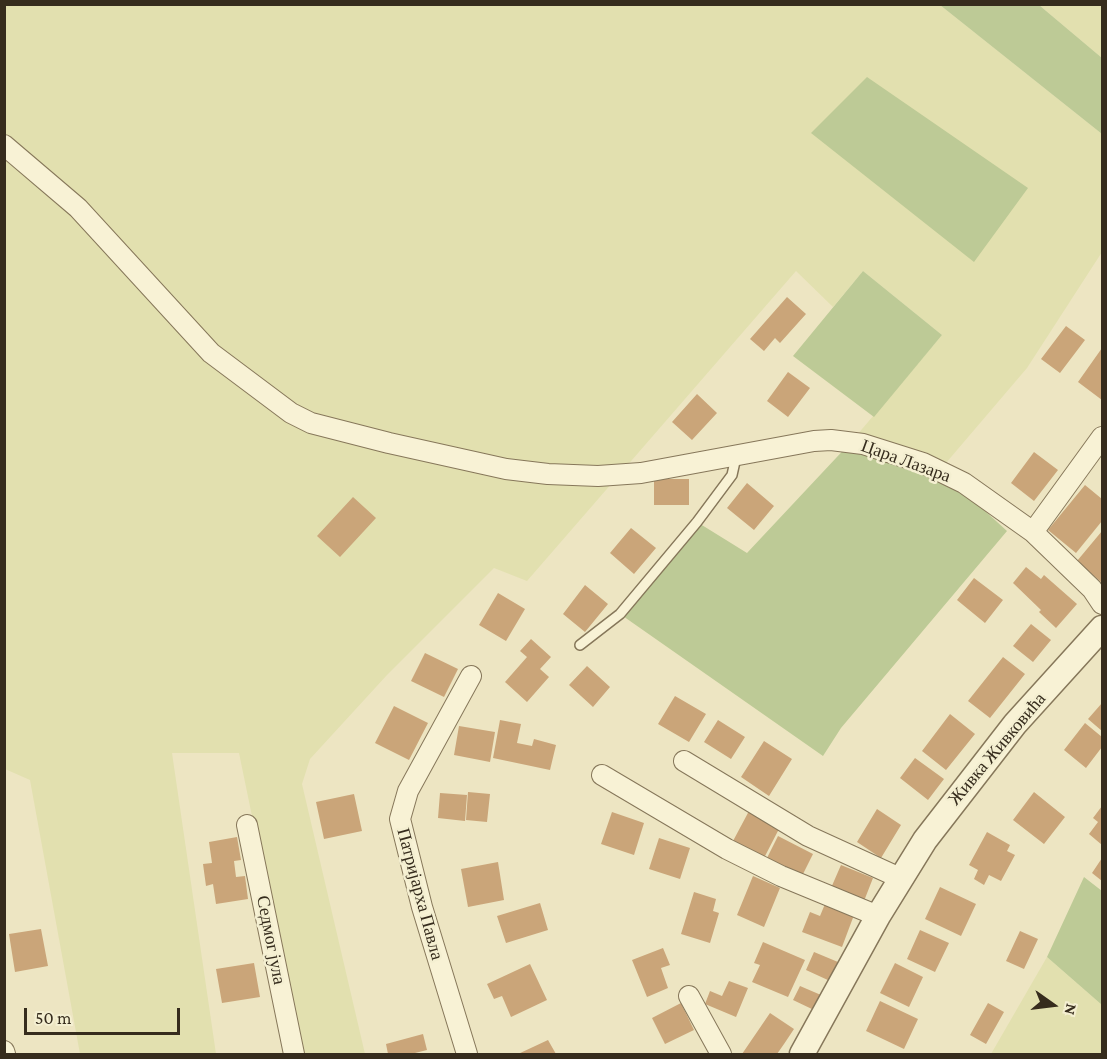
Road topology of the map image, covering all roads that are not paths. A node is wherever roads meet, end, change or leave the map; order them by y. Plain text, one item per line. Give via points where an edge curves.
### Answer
1 (4, 145) edge
2 (1102, 437) edge
3 (736, 457) junction
4 (1033, 532) junction
5 (1102, 604) edge
6 (1102, 628) edge
7 (580, 645) dead end
8 (471, 676) dead end
9 (684, 761) dead end
10 (602, 775) dead end
11 (248, 825) dead end
12 (900, 878) junction
13 (878, 916) junction
14 (689, 996) dead end
15 (294, 1054) edge
16 (467, 1054) edge
17 (721, 1054) edge
18 (802, 1054) edge

1 - 3 street, Цара Лазара via 78,208 211,353 261,392 311,423 506,469 549,474 641,473
2 - 4 street
3 - 4 street, Цара Лазара via 831,440 863,444 940,470
3 - 7 lane via 732,475 698,522 620,614
4 - 5 street, Цара Лазара via 1092,589
6 - 12 street, Живка Живковића via 1015,724 948,808
8 - 16 street, Патријарха Павла via 408,791 400,819
9 - 12 street via 808,836
10 - 13 street via 727,849
11 - 15 street, Седмог јула
12 - 13 street, Живка Живковића
13 - 18 street, Живка Живковића
14 - 17 street

